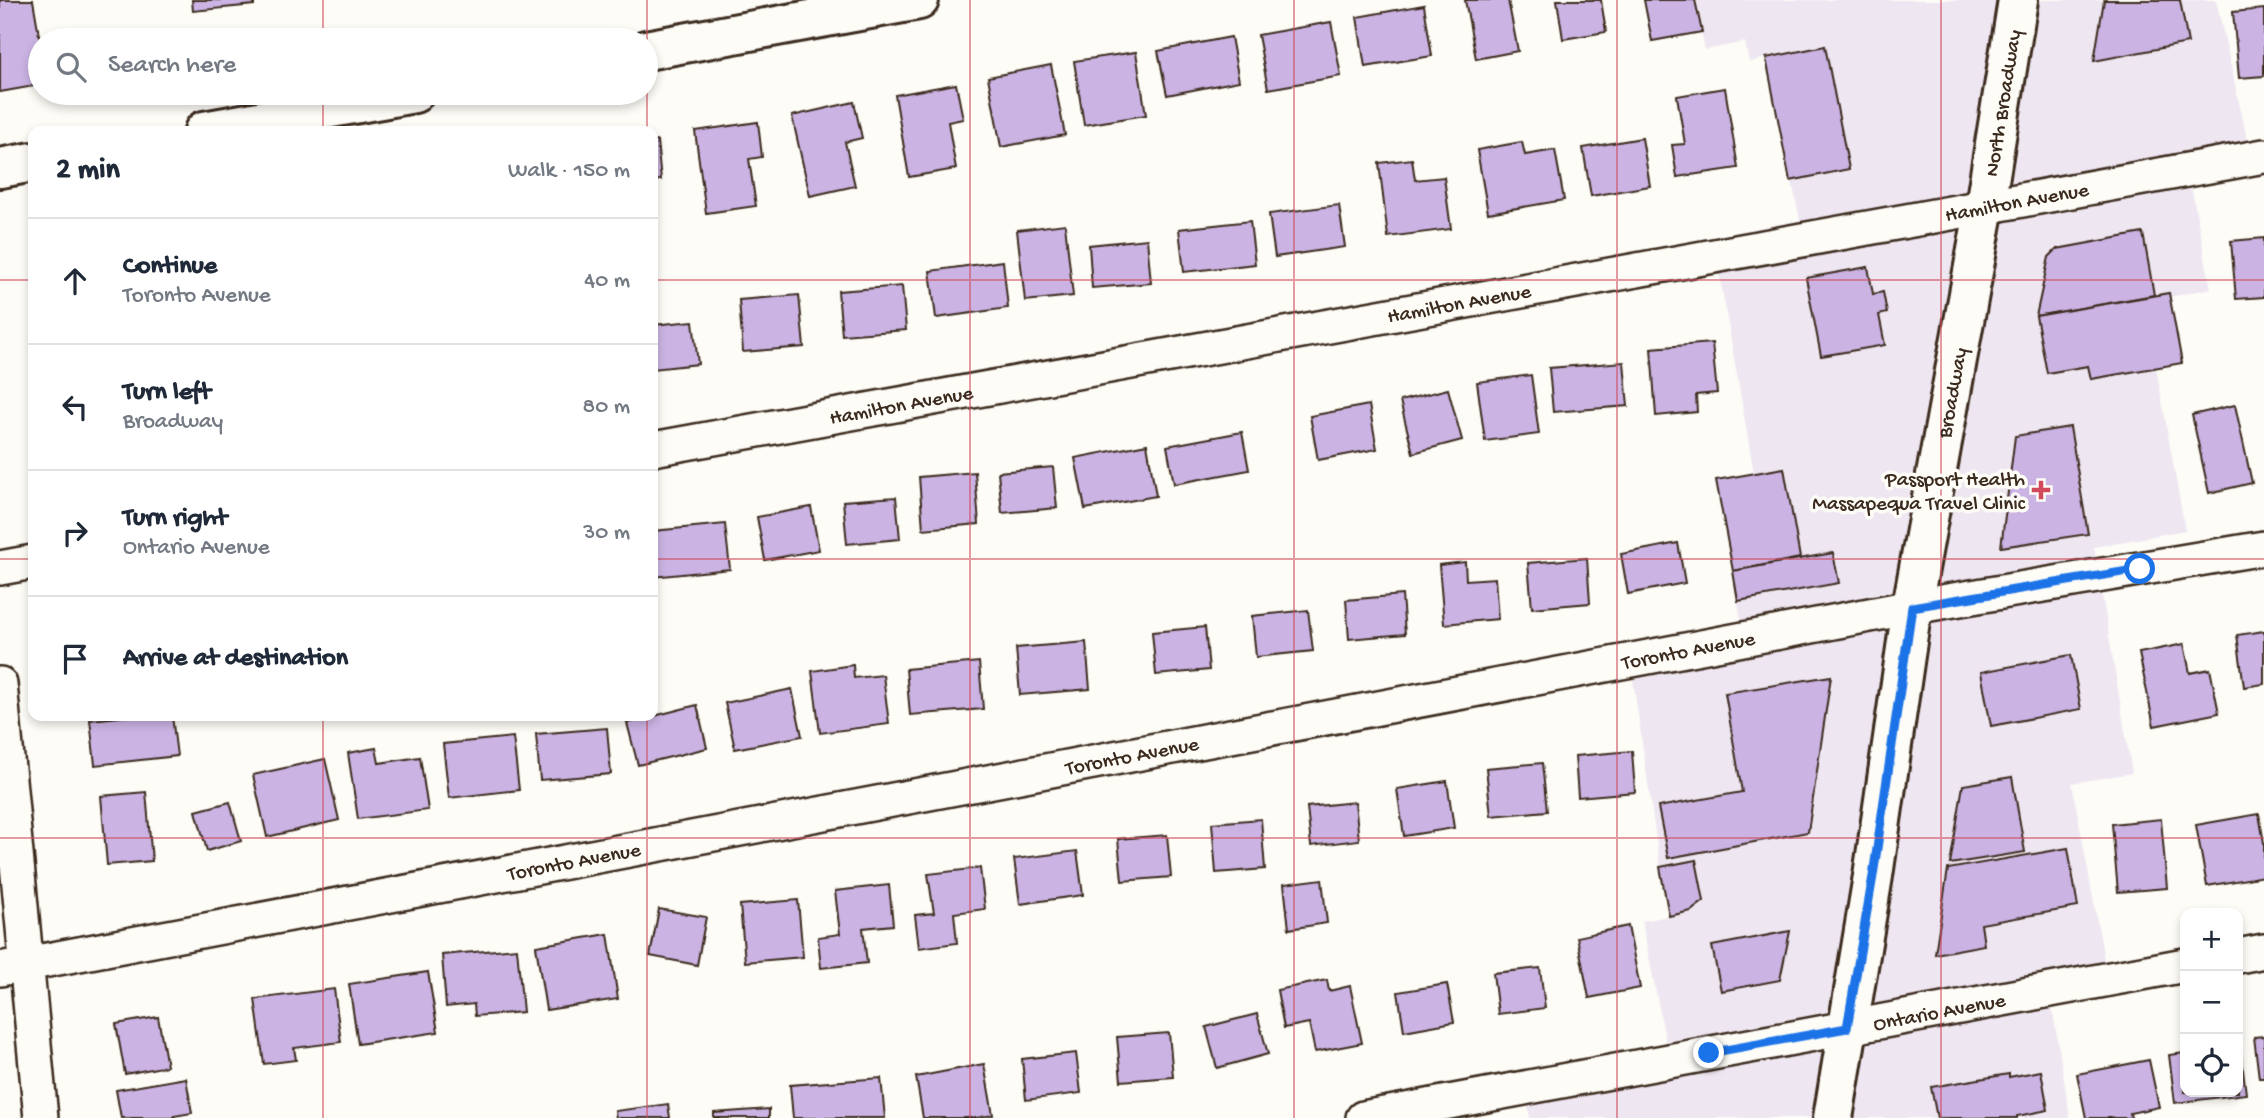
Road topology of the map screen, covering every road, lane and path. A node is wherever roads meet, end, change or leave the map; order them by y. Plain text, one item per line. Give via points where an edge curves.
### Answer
1 (919, 0) edge
2 (2018, 0) edge
3 (658, 48) edge
4 (348, 105) edge
5 (232, 126) edge
6 (2264, 156) edge
7 (28, 163) edge
8 (0, 169) edge
9 (1985, 206) junction
10 (658, 448) edge
11 (2264, 548) edge
12 (28, 563) edge
13 (0, 568) edge
14 (1912, 607) junction
15 (0, 684) edge
16 (2264, 951) edge
17 (2243, 955) edge
18 (2180, 966) edge
19 (13, 967) edge
20 (1847, 1028) junction
21 (41, 1118) edge
22 (1363, 1118) edge
23 (1833, 1118) edge

1 - 3 main road
2 - 9 main road, North Broadway
4 - 5 main road
6 - 9 street, Hamilton Avenue
7 - 8 main road
9 - 10 street, Hamilton Avenue
9 - 14 main road, Broadway
11 - 14 street, Toronto Avenue
12 - 13 street
14 - 19 street, Toronto Avenue
14 - 20 main road, Broadway
15 - 19 street
16 - 17 street
18 - 20 street, Ontario Avenue
19 - 21 street
20 - 22 street, Ontario Avenue
20 - 23 main road, Broadway

